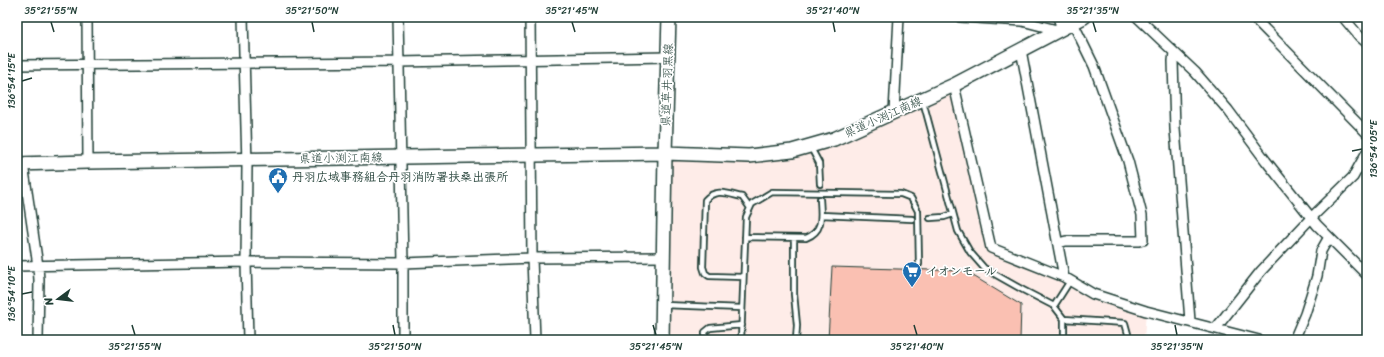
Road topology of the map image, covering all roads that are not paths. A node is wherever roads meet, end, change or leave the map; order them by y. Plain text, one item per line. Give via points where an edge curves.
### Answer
1 (87, 17) edge
2 (243, 17) edge
3 (398, 17) edge
4 (530, 17) edge
5 (669, 17) edge
6 (899, 17) edge
7 (960, 17) edge
8 (1137, 17) edge
9 (1253, 17) edge
10 (1342, 17) edge
11 (1067, 23) edge
12 (1367, 43) edge
13 (1021, 50) junction
14 (1174, 52) junction
15 (668, 58) junction
16 (531, 59) junction
17 (399, 62) junction
18 (244, 63) junction
19 (88, 64) junction
20 (17, 65) edge
21 (954, 85) junction
22 (923, 99) junction
23 (894, 112) junction
24 (1367, 133) edge
25 (810, 146) junction
26 (1367, 152) edge
27 (665, 153) junction
28 (532, 155) junction
29 (400, 157) junction
30 (246, 159) junction
31 (88, 162) junction
32 (20, 164) edge
33 (820, 184) dead end
34 (820, 199) dead end
35 (750, 208) junction
36 (954, 214) junction
37 (821, 215) junction
38 (930, 218) dead end
39 (1311, 218) junction
40 (912, 219) dead end
41 (745, 236) junction
42 (1329, 237) junction
43 (794, 238) junction
44 (1058, 243) junction
45 (664, 257) junction
46 (532, 258) junction
47 (246, 262) junction
48 (403, 263) junction
49 (919, 264) dead end
50 (17, 266) edge
51 (38, 266) junction
52 (1367, 275) edge
53 (743, 277) junction
54 (1067, 279) junction
55 (663, 304) junction
56 (1054, 306) junction
57 (742, 308) junction
58 (1064, 320) junction
59 (1190, 321) junction
60 (742, 325) junction
61 (1216, 328) junction
62 (38, 340) edge
63 (248, 340) edge
64 (403, 340) edge
65 (535, 340) edge
66 (662, 340) edge
67 (705, 340) edge
68 (741, 340) edge
69 (796, 340) edge
70 (1064, 340) edge
71 (1128, 340) edge
72 (1259, 340) edge
73 (1294, 340) edge

1 - 19 street
2 - 18 street
3 - 17 street
4 - 16 street
5 - 15 main road, 県道草井羽黒線
6 - 23 street
7 - 11 street
8 - 14 street
9 - 24 street
10 - 12 street
11 - 13 main road, 県道小渕江南線
11 - 44 street via 1094,66 1128,161 1142,215 1144,240
13 - 21 main road, 県道小渕江南線
13 - 44 street
14 - 39 street via 1228,110
14 - 59 street via 1175,129
15 - 16 street
15 - 27 main road, 県道草井羽黒線
16 - 17 street
16 - 28 street
17 - 18 street
17 - 29 street
18 - 19 street
18 - 30 street
19 - 20 street
19 - 31 street
21 - 22 main road, 県道小渕江南線
21 - 54 street via 991,248
22 - 23 main road, 県道小渕江南線
22 - 36 lane
23 - 25 main road, 県道小渕江南線 via 834,139
25 - 27 main road, 県道小渕江南線 via 792,152 749,156
25 - 33 lane via 818,163
26 - 39 street via 1353,177
27 - 28 main road, 県道小渕江南線
27 - 45 main road
28 - 29 main road, 県道小渕江南線
28 - 46 street
29 - 30 main road, 県道小渕江南線
29 - 48 street
30 - 31 main road, 県道小渕江南線
30 - 47 street
31 - 32 main road, 県道小渕江南線
32 - 51 street
34 - 37 lane
35 - 41 lane via 746,217
35 - 49 lane via 752,204 772,192 901,194 911,198 918,211
35 - 53 lane via 742,197 719,192 705,200 705,273 709,276
36 - 38 lane
36 - 56 lane via 958,231 970,252 984,268
37 - 40 lane
37 - 43 lane via 819,228 813,235
39 - 42 street
39 - 61 street via 1261,271
41 - 43 lane
41 - 53 lane
42 - 52 street
42 - 73 street via 1321,251 1317,276
43 - 69 lane
44 - 54 street
45 - 46 street
45 - 55 main road
46 - 48 street
46 - 65 street
47 - 48 street
47 - 51 street
47 - 63 street
48 - 64 street
50 - 51 street
51 - 62 street
53 - 57 lane
54 - 56 lane
54 - 59 street via 1093,294 1146,311
55 - 57 lane
55 - 66 main road
56 - 58 lane
57 - 60 lane
58 - 70 lane
58 - 71 lane via 1125,323
59 - 61 street
60 - 67 lane via 710,328 705,332
60 - 68 lane
61 - 72 street

